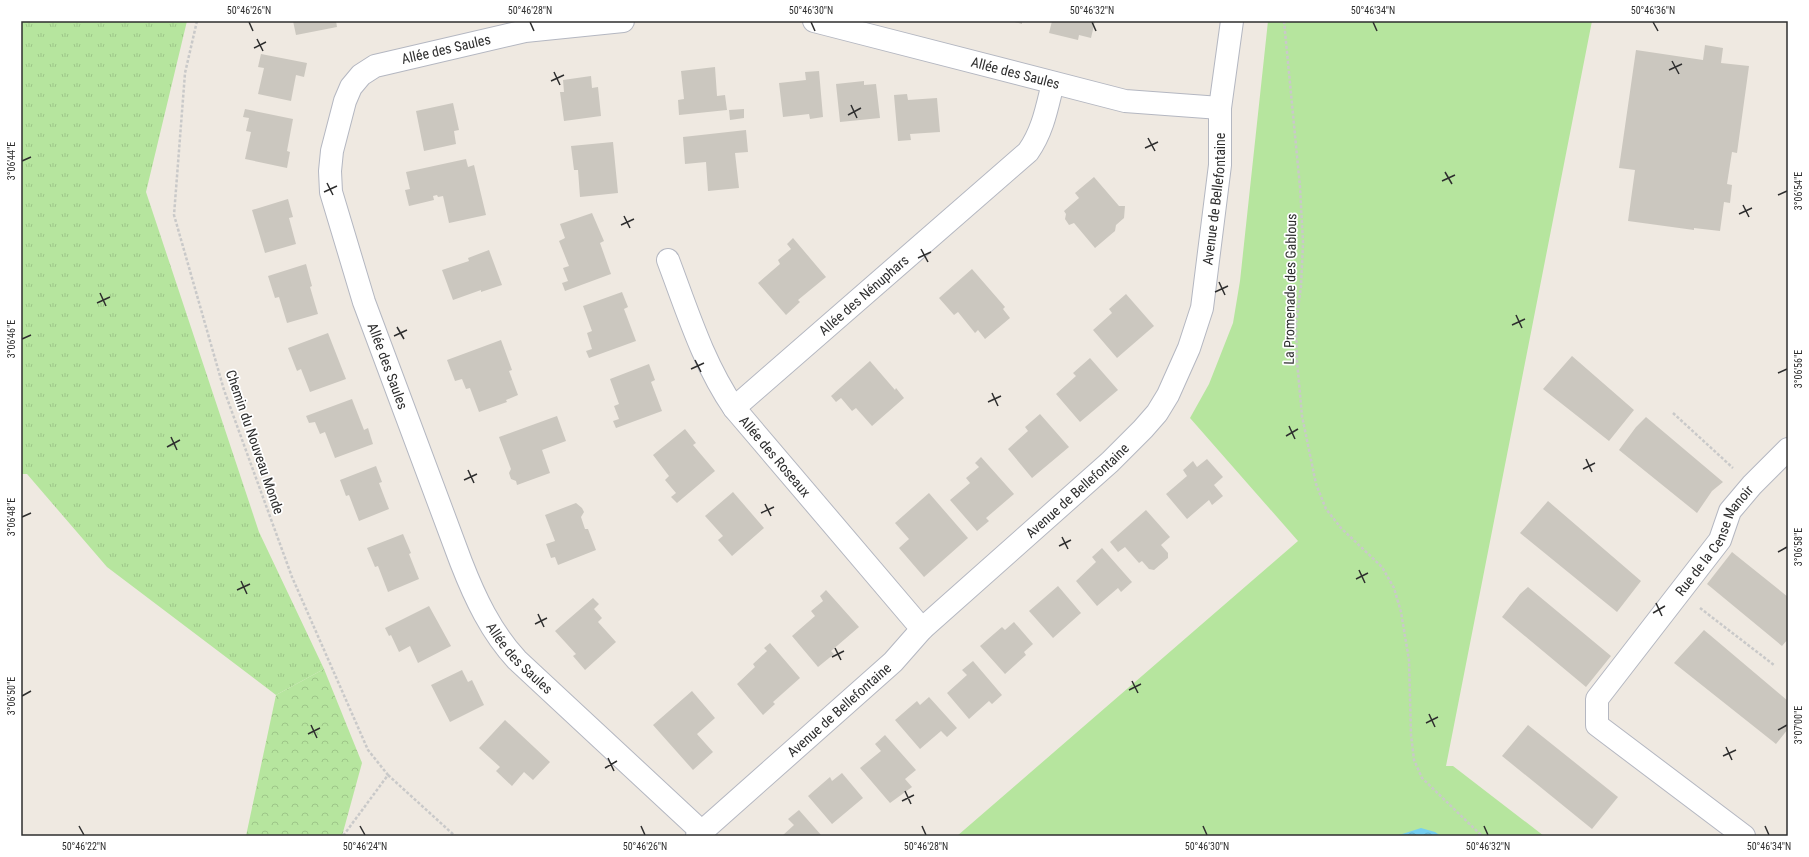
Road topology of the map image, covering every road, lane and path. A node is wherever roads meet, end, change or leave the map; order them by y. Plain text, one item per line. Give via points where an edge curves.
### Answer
1 (197, 21) edge
2 (623, 21) edge
3 (814, 21) edge
4 (1232, 21) edge
5 (1284, 21) edge
6 (1053, 83) junction
7 (1220, 108) junction
8 (668, 260) dead end
9 (734, 408) junction
10 (1673, 413) dead end
11 (1788, 449) edge
12 (1752, 484) junction
13 (1679, 592) junction
14 (922, 629) junction
15 (1774, 666) dead end
16 (388, 775) junction
17 (699, 834) edge
18 (343, 836) edge
19 (455, 836) edge
20 (1482, 836) edge
21 (1744, 836) edge

1 - 16 path, Chemin du Nouveau Monde via 185,73 174,215 224,390 292,577 368,750
2 - 17 street, Allée des Saules via 525,31 375,66 361,75 345,100 332,151 331,192 367,309 464,569 491,627 517,660
3 - 6 street, Allée des Saules
4 - 7 street, Avenue de Bellefontaine
5 - 20 path, La Promenade des Gablous via 1303,243 1296,324 1297,361 1302,416 1316,484 1326,509 1341,528 1382,567 1394,588 1409,660 1414,760 1422,778
6 - 7 street, Allée des Saules via 1125,101
6 - 9 street, Allée des Nénuphars via 1043,123 1028,152
7 - 14 street, Avenue de Bellefontaine via 1220,165 1202,308 1189,348 1168,395 1157,413 1120,452
8 - 9 street, Allée des Roseaux via 713,374
9 - 14 street, Allée des Roseaux
10 - 12 path
11 - 12 street, Rue de la Cense Manoir
12 - 13 street, Rue de la Cense Manoir via 1730,511 1720,540
13 - 15 path
13 - 21 street, Rue de la Cense Manoir via 1597,699 1597,724
14 - 17 street, Avenue de Bellefontaine via 893,662
16 - 18 path
16 - 19 path, Chemin du Nouveau Monde

